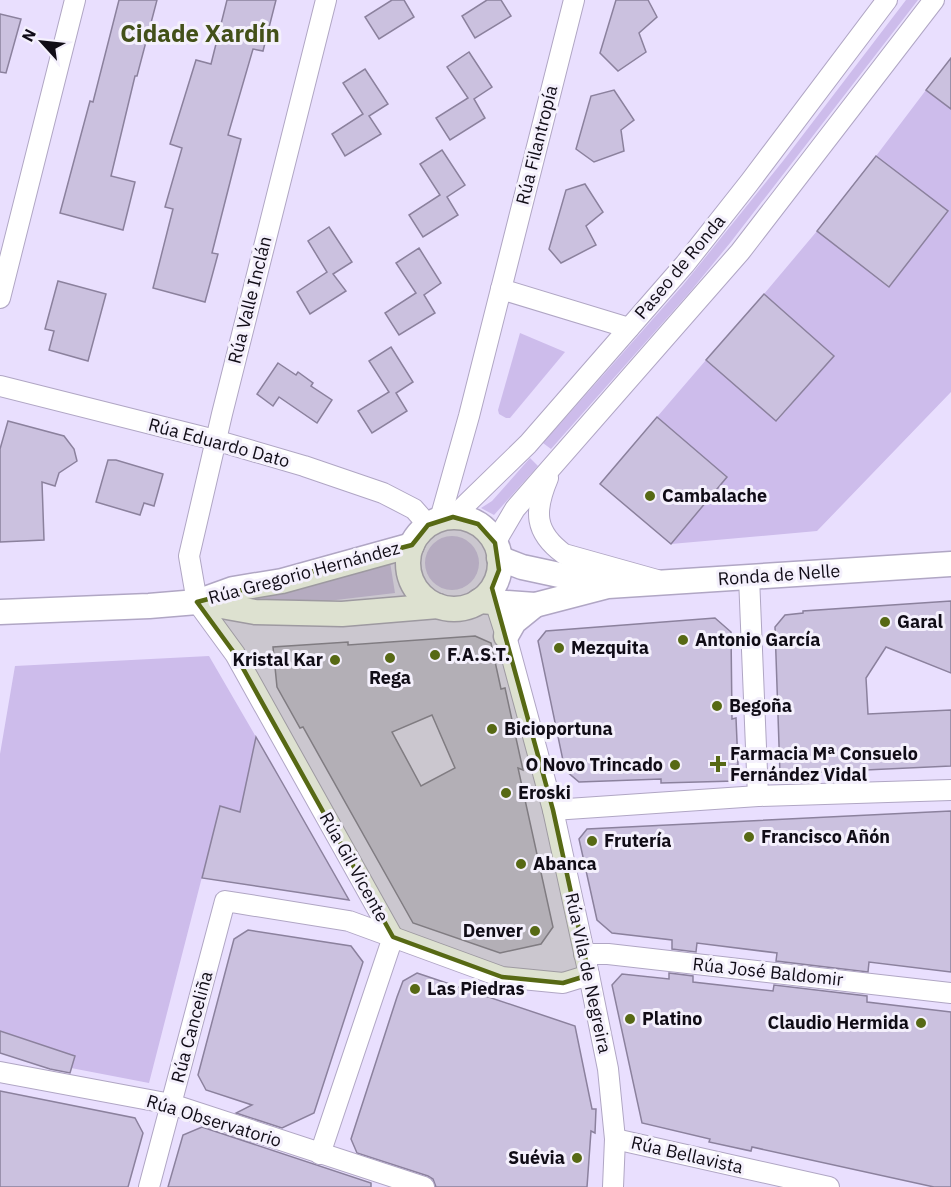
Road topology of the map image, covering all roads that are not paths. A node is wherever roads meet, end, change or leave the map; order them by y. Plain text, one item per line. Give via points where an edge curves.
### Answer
1 (75, 0) edge
2 (326, 0) edge
3 (574, 0) edge
4 (887, 0) edge
5 (934, 0) edge
6 (501, 290) junction
7 (0, 298) edge
8 (629, 328) junction
9 (0, 386) edge
10 (215, 440) junction
11 (554, 466) junction
12 (440, 520) junction
13 (412, 545) junction
14 (497, 551) junction
15 (951, 564) edge
16 (749, 577) junction
17 (665, 582) junction
18 (608, 586) junction
19 (489, 597) junction
20 (197, 602) junction
21 (535, 605) junction
22 (438, 606) junction
23 (0, 612) edge
24 (506, 636) junction
25 (951, 790) edge
26 (758, 796) junction
27 (553, 810) junction
28 (393, 937) junction
29 (584, 954) junction
30 (589, 975) junction
31 (951, 993) edge
32 (0, 1072) edge
33 (171, 1104) junction
34 (615, 1139) junction
35 (320, 1154) junction
36 (149, 1187) edge
37 (424, 1187) edge
38 (613, 1187) edge
39 (829, 1187) edge

1 - 7 street
2 - 10 street, Rúa Valle Inclán
3 - 6 street, Rúa Filantropía
4 - 8 street, Paseo de Ronda via 749,183
5 - 11 street, Paseo de Ronda via 740,252
6 - 8 street
6 - 12 street, Rúa Filantropía
8 - 12 street, Paseo de Ronda via 528,444
9 - 10 street, Rúa Eduardo Dato
10 - 12 street, Rúa Eduardo Dato via 304,466
10 - 20 street, Rúa Valle Inclán via 189,556
11 - 14 street, Paseo de Ronda via 515,509
11 - 17 street, Paseo de Ronda via 539,510 543,534 551,544 573,557
12 - 13 street via 418,534
12 - 14 street via 466,519 478,524 488,532
13 - 20 street, Rúa Gregorio Hernández via 282,581 233,589
13 - 22 street via 409,574 424,598
14 - 18 street, Ronda de Nelle via 522,567
14 - 19 street via 499,570
15 - 16 street, Ronda de Nelle
16 - 17 street, Ronda de Nelle
16 - 26 street
17 - 18 street, Ronda de Nelle
18 - 21 street, Ronda de Nelle
19 - 21 street, Ronda de Nelle
19 - 22 street via 466,608
19 - 24 street, Rúa Vila de Negreira
20 - 22 street, Rúa Gregorio Hernández via 255,612 331,614
20 - 23 street, Rúa Gregorio Hernández
20 - 28 street, Rúa Gil Vicente via 235,654
21 - 24 street via 514,622
24 - 27 street, Rúa Vila de Negreira
25 - 26 street
26 - 27 street
27 - 29 street, Rúa Vila de Negreira
28 - 30 street via 502,977 563,983
28 - 33 street, Rúa Canceliña via 350,921 225,901
28 - 35 street, Rúa Gil Vicente
29 - 30 street, Rúa Vila de Negreira
29 - 31 street, Rúa José Baldomir
30 - 34 street, Rúa Vila de Negreira via 608,1069
32 - 33 street, Rúa Observatorio
33 - 35 street, Rúa Observatorio
33 - 36 street, Rúa Canceliña
34 - 38 street, Rúa Vila de Negreira
34 - 39 street, Rúa Bellavista
35 - 37 street, Rúa Observatorio

